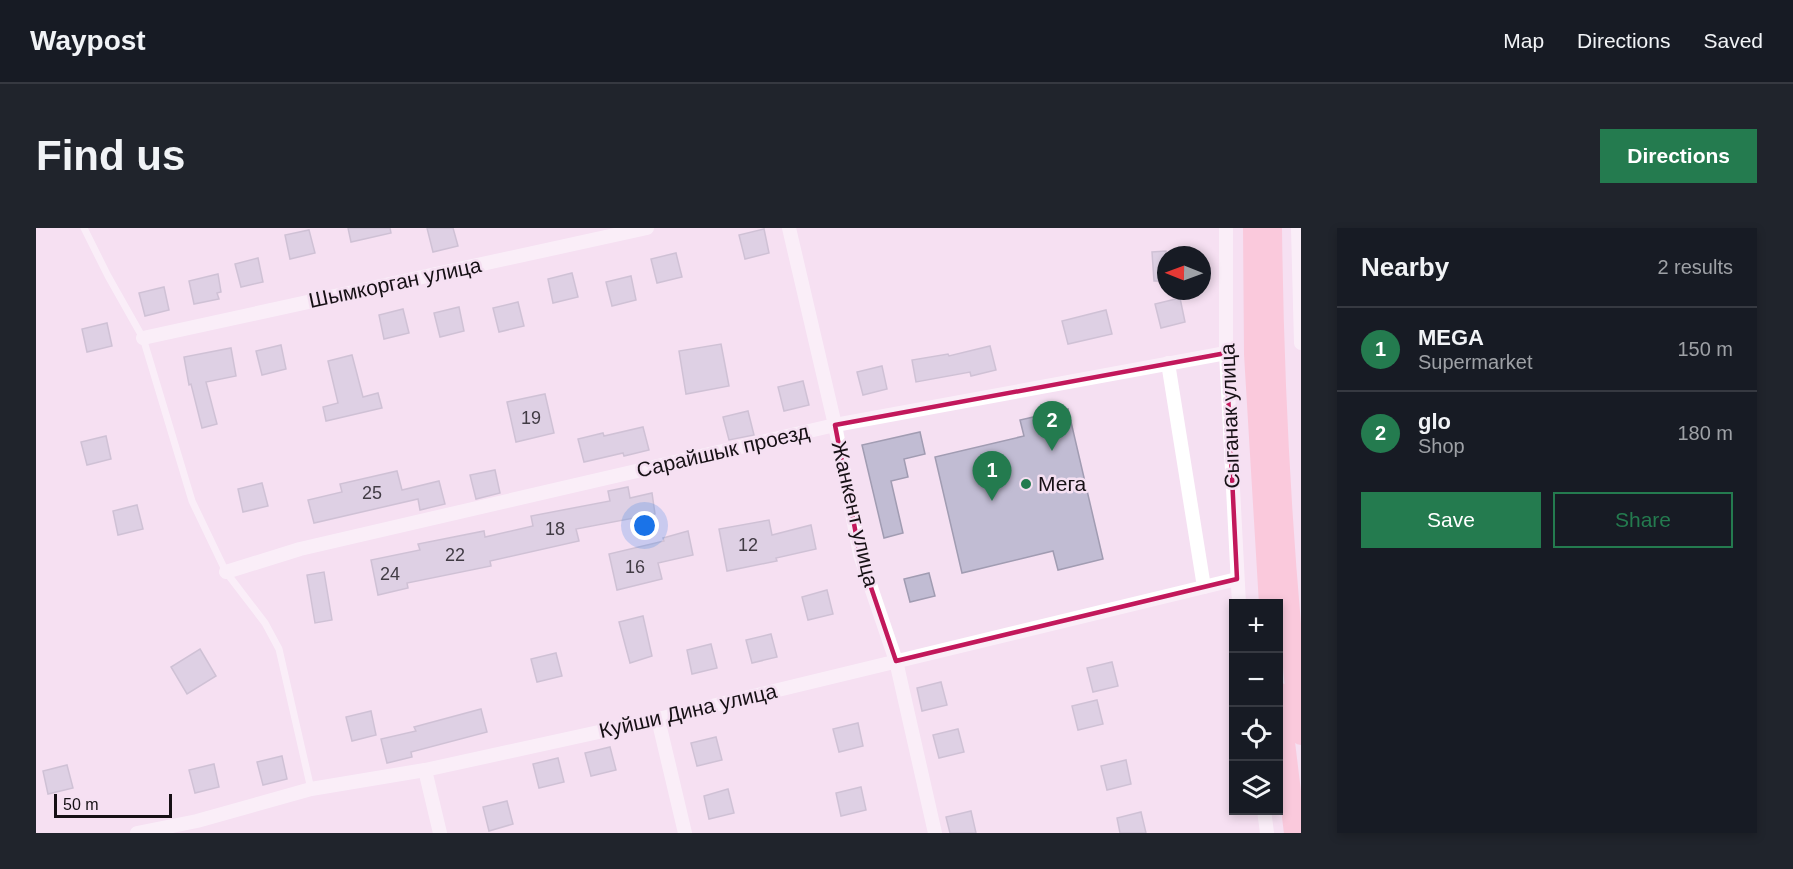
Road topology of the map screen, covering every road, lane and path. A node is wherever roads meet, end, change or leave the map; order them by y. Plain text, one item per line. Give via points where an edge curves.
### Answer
1 (84, 228) edge
2 (646, 228) edge
3 (789, 228) edge
4 (1226, 228) edge
5 (1254, 228) edge
6 (1271, 228) edge
7 (1298, 228) edge
8 (1300, 262) edge
9 (143, 338) junction
10 (1301, 343) edge
11 (1226, 353) junction
12 (1168, 363) junction
13 (835, 425) junction
14 (226, 573) junction
15 (1237, 579) junction
16 (1204, 587) junction
17 (1239, 599) edge
18 (1270, 599) edge
19 (896, 661) junction
20 (1280, 707) edge
21 (658, 719) junction
22 (1301, 734) edge
23 (425, 770) junction
24 (311, 789) junction
25 (1265, 815) edge
26 (198, 827) edge
27 (137, 833) edge
28 (440, 833) edge
29 (685, 833) edge
30 (935, 833) edge
31 (1267, 833) edge
32 (1294, 833) edge

1 - 9 lane
2 - 9 street, Шымкорган улица
3 - 13 street, Жанкент улица
4 - 11 street, Сыганак улица
5 - 18 highway via 1255,354
6 - 22 highway via 1272,354 1291,646
7 - 8 street
8 - 10 street
9 - 14 lane via 192,501
11 - 12 street, Сарайшык проезд
11 - 15 street, Сыганак улица
12 - 13 street, Сарайшык проезд
12 - 16 street
13 - 14 street, Сарайшык проезд via 300,549
13 - 19 street, Жанкент улица via 861,555
14 - 24 lane via 265,623 279,649
15 - 16 street, Куйши Дина улица
15 - 17 street, Сыганак улица
16 - 19 street, Куйши Дина улица
19 - 21 street, Куйши Дина улица
19 - 30 street, Жанкент улица
20 - 32 highway
21 - 23 street, Куйши Дина улица
21 - 29 street
23 - 24 street, Куйши Дина улица
23 - 28 street
24 - 26 street, Куйши Дина улица
25 - 31 street
26 - 27 street, Куйши Дина улица

